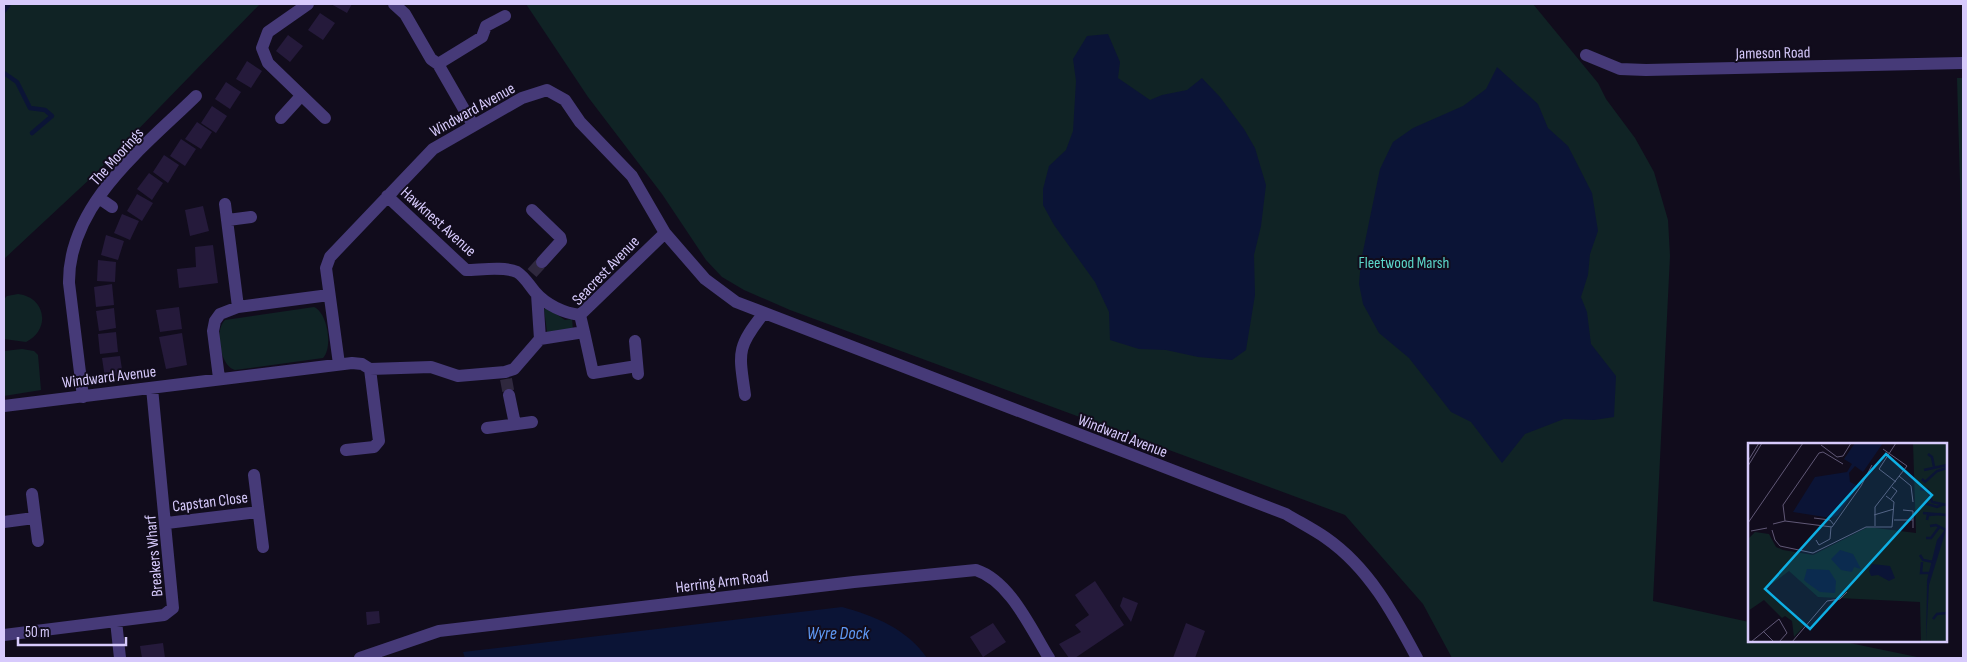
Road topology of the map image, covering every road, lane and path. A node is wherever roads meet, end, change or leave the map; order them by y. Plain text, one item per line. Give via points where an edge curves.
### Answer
1 (308, 4) edge
2 (394, 4) edge
3 (505, 16) dead end
4 (1586, 55) dead end
5 (1963, 63) edge
6 (438, 64) junction
7 (196, 96) dead end
8 (301, 96) junction
9 (281, 118) dead end
10 (325, 118) dead end
11 (474, 125) junction
12 (387, 196) junction
13 (99, 198) junction
14 (225, 204) dead end
15 (112, 207) dead end
16 (532, 210) dead end
17 (251, 218) dead end
18 (228, 220) junction
19 (665, 233) junction
20 (542, 262) tunnel mouth
21 (537, 294) junction
22 (329, 296) junction
23 (238, 307) junction
24 (764, 313) junction
25 (580, 314) junction
26 (584, 332) junction
27 (540, 339) junction
28 (635, 341) dead end
29 (339, 364) junction
30 (370, 369) junction
31 (219, 378) junction
32 (152, 388) junction
33 (509, 395) tunnel mouth
34 (745, 395) dead end
35 (83, 396) junction
36 (4, 406) edge
37 (532, 422) dead end
38 (515, 424) junction
39 (487, 428) dead end
40 (346, 450) dead end
41 (254, 475) dead end
42 (31, 494) dead end
43 (258, 512) junction
44 (34, 518) junction
45 (4, 522) edge
46 (167, 523) junction
47 (38, 541) dead end
48 (263, 546) dead end
49 (116, 621) junction
50 (4, 635) edge
51 (120, 658) edge
52 (360, 658) edge
53 (1049, 658) edge
54 (1417, 658) edge

1 - 8 street via 268,32 262,48 268,63
2 - 6 street via 405,14 431,60
3 - 6 street via 486,26 482,37
4 - 5 street, Jameson Road via 1620,69 1646,70
6 - 11 street
7 - 13 street, The Moorings via 120,172
8 - 9 street
8 - 10 street
11 - 12 street, Windward Avenue via 433,149
11 - 19 street, Windward Avenue via 522,98 547,90 565,100 580,122 632,176
12 - 21 street, Hawknest Avenue via 466,270 515,271 529,276
12 - 22 street, Windward Avenue via 330,258 326,268
13 - 15 street
13 - 35 street, The Moorings via 76,238 69,269
14 - 18 street
16 - 20 street via 561,241
17 - 18 street
18 - 23 street
19 - 24 street, Windward Avenue via 705,279 736,302
19 - 25 street, Seacrest Avenue
21 - 25 street, Hawknest Avenue via 558,308
21 - 27 street
22 - 23 street
22 - 29 street, Windward Avenue
23 - 31 street via 226,310 215,321 213,331
24 - 34 street via 748,332 740,350
24 - 54 street, Windward Avenue via 1286,514 1326,538 1360,568 1388,604
25 - 26 street, Seacrest Avenue
26 - 27 street, Seacrest Avenue
26 - 28 street via 593,373 638,370
27 - 30 street via 506,376 458,376 431,366
29 - 30 street via 357,363
29 - 31 street, Windward Avenue
30 - 40 street via 379,441 374,447
31 - 32 street, Windward Avenue
32 - 35 street, Windward Avenue
32 - 46 street, Breakers Wharf
33 - 38 street
35 - 36 street, Windward Avenue
37 - 38 street
38 - 39 street
41 - 43 street, Capstan Close
42 - 44 street
43 - 46 street, Capstan Close
43 - 48 street, Capstan Close
44 - 45 street
44 - 47 street
46 - 49 street, Breakers Wharf via 173,608 164,615
49 - 50 street, Breakers Wharf
49 - 51 street
52 - 53 street, Herring Arm Road via 439,631 976,570 1001,584

